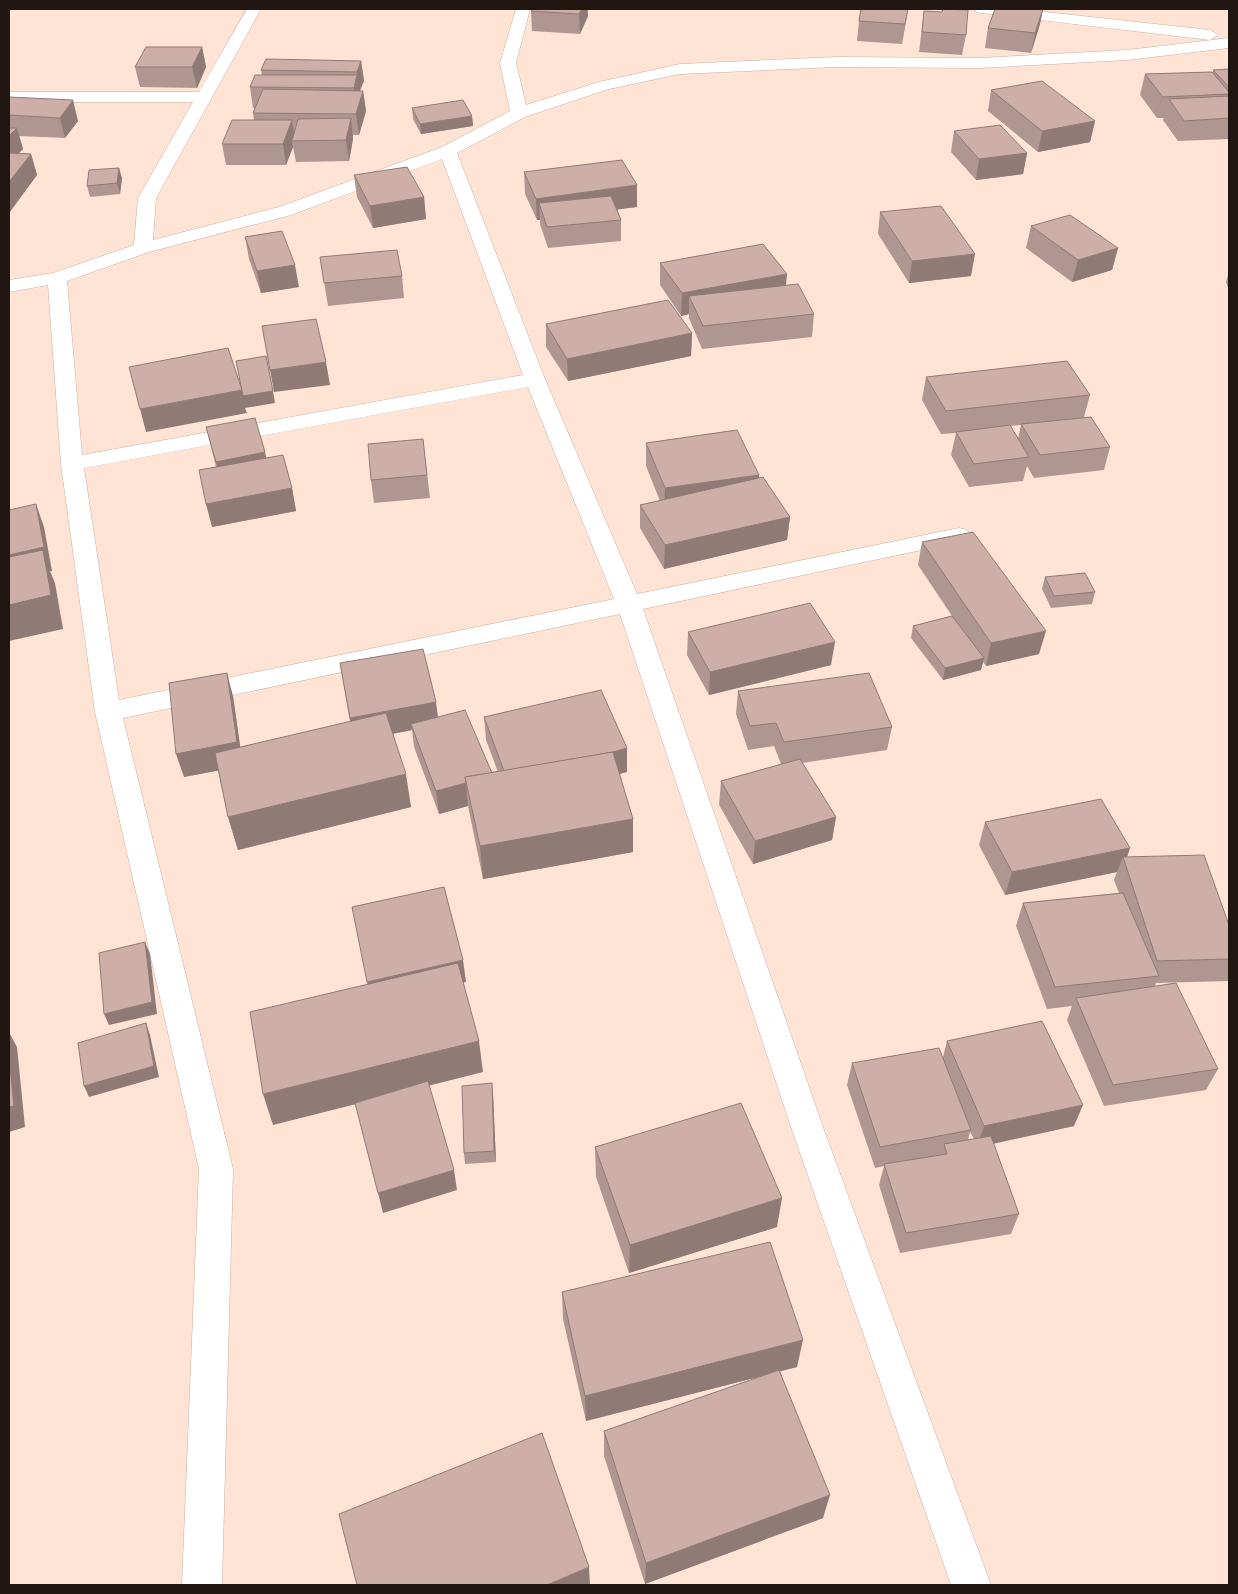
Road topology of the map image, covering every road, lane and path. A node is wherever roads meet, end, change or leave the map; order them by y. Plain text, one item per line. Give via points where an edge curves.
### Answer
1 (254, 9) edge
2 (523, 9) edge
3 (981, 9) edge
4 (1229, 37) edge
5 (1229, 43) edge
6 (204, 97) junction
7 (9, 98) edge
8 (519, 113) junction
9 (448, 150) junction
10 (143, 248) junction
11 (57, 278) junction
12 (9, 286) edge
13 (535, 379) junction
14 (72, 464) junction
15 (966, 534) edge
16 (629, 605) junction
17 (108, 712) junction
18 (202, 1585) edge
19 (971, 1585) edge

1 - 6 street
2 - 8 street via 508,63
3 - 4 street
5 - 8 street via 1127,55 979,63 837,62 680,68 605,85
6 - 7 street
6 - 10 street via 146,198
8 - 9 street
9 - 10 street via 285,211
9 - 13 street
10 - 11 street
11 - 12 street
11 - 14 street
13 - 14 street
13 - 16 street
14 - 17 street
15 - 16 street
16 - 17 street
16 - 19 street via 808,1130
17 - 18 street via 216,1169

